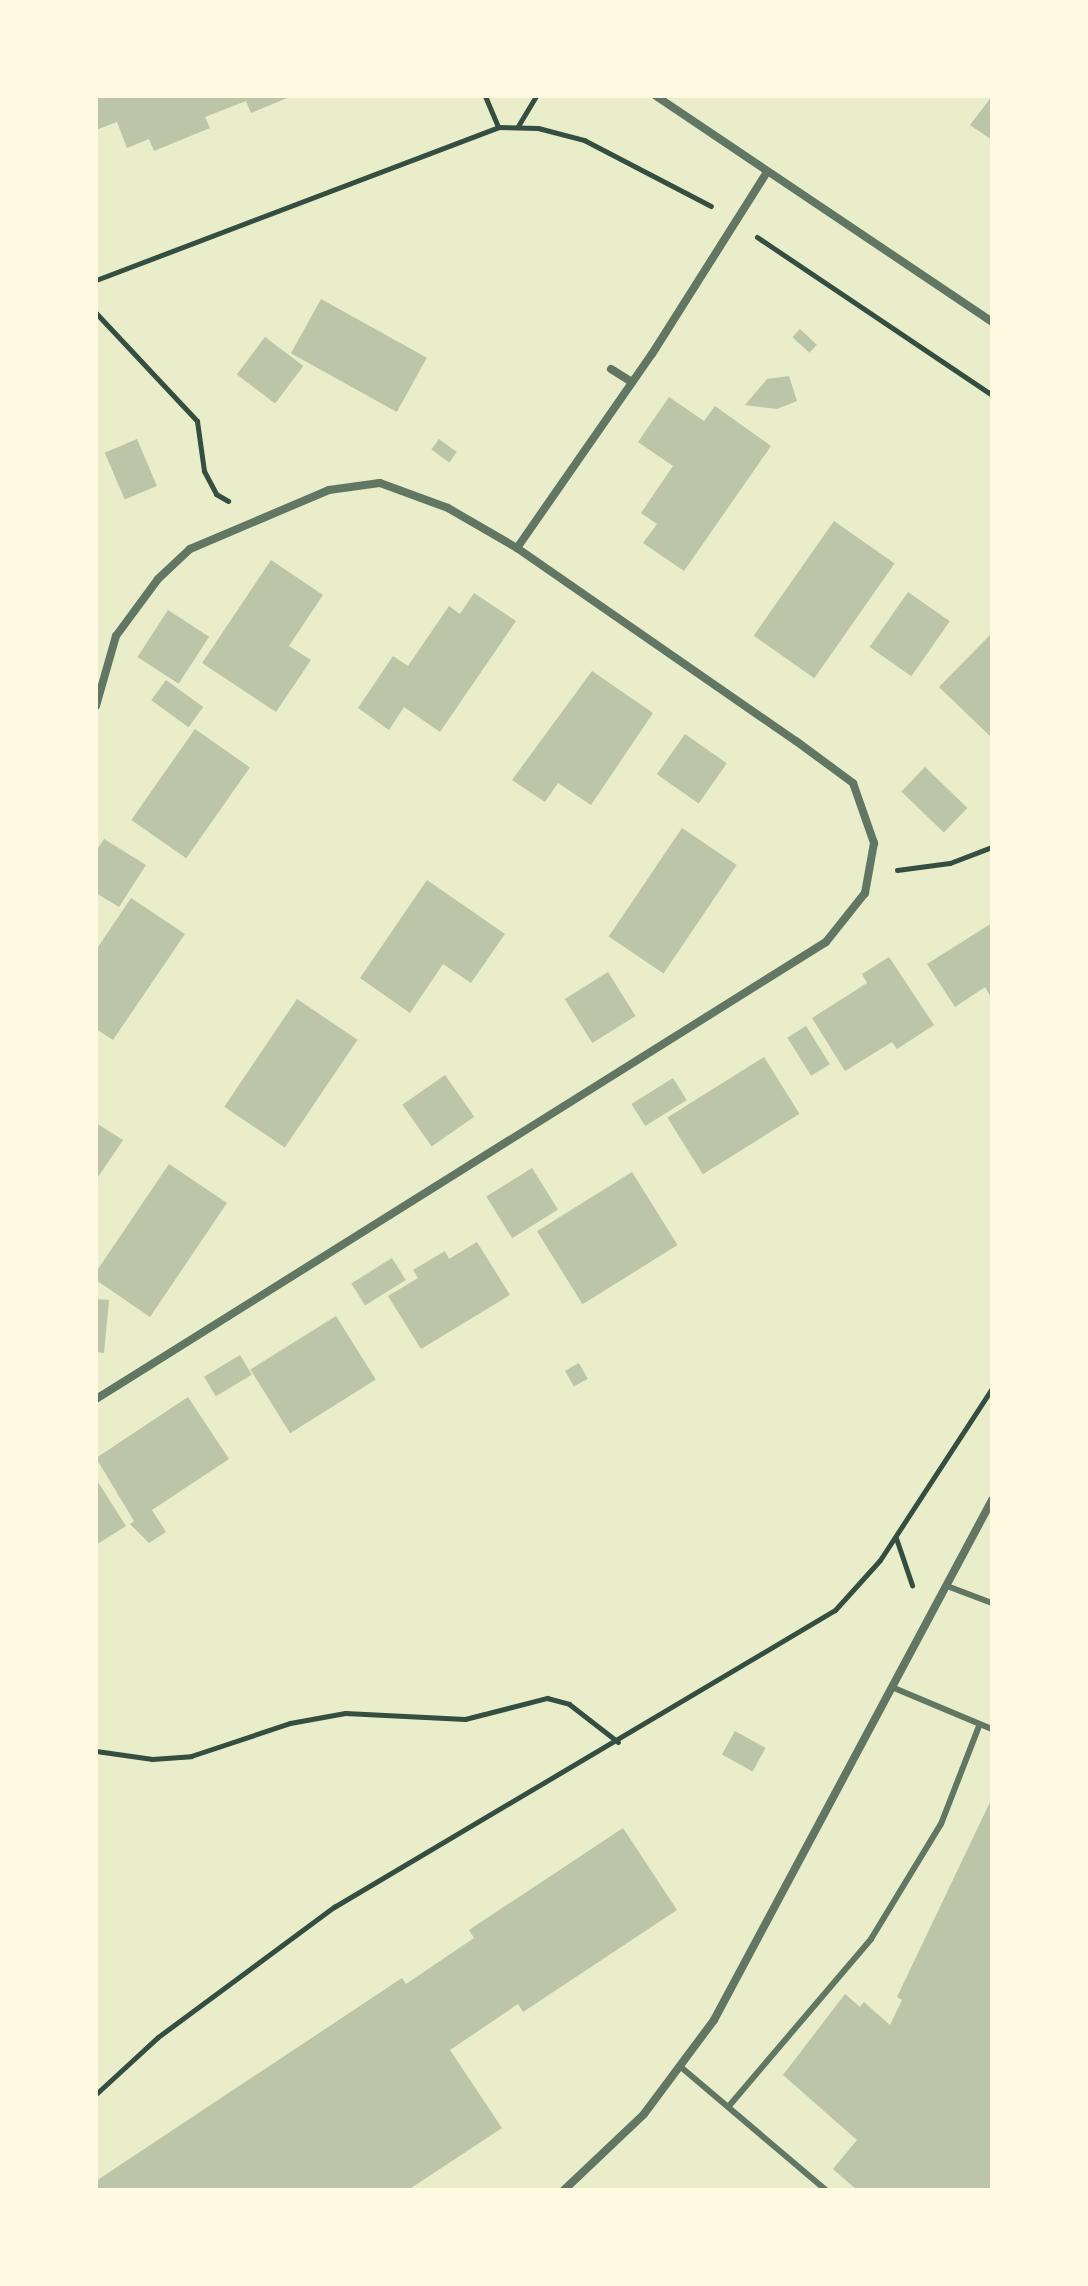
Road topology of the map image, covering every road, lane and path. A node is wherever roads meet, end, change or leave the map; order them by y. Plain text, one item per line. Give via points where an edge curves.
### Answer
1 (485, 96) edge
2 (536, 96) edge
3 (656, 96) edge
4 (518, 126) junction
5 (498, 127) junction
6 (766, 174) junction
7 (712, 206) dead end
8 (757, 237) dead end
9 (96, 280) edge
10 (96, 313) edge
11 (992, 322) edge
12 (611, 369) dead end
13 (632, 382) junction
14 (992, 395) edge
15 (256, 520) junction
16 (517, 548) junction
17 (96, 706) edge
18 (992, 847) edge
19 (870, 867) junction
20 (992, 1388) edge
21 (96, 1399) edge
22 (992, 1500) edge
23 (896, 1537) junction
24 (947, 1586) junction
25 (913, 1587) dead end
26 (992, 1603) edge
27 (894, 1688) junction
28 (979, 1726) junction
29 (992, 1729) edge
30 (618, 1742) junction
31 (96, 1751) edge
32 (682, 2068) junction
33 (96, 2094) edge
34 (729, 2106) junction
35 (564, 2190) edge
36 (826, 2190) edge

1 - 5 path
2 - 4 path
3 - 6 street
4 - 5 path
4 - 7 path via 558,131 609,150
5 - 9 path
6 - 11 street
6 - 13 street
8 - 14 path
10 - 15 path via 197,421 204,471 216,494
12 - 13 street
13 - 16 street
15 - 16 street via 329,490 380,483 448,508
15 - 17 street via 190,549 158,579 116,636
16 - 19 street via 853,783 874,843
18 - 19 path via 910,872
19 - 21 street via 865,893 826,942 806,956
20 - 23 path
22 - 24 street
23 - 25 path
23 - 30 path via 835,1610
24 - 26 lane
24 - 27 street
27 - 28 lane
27 - 32 street via 742,1974
28 - 29 lane
28 - 34 lane via 941,1824 871,1939
30 - 31 path via 569,1704 547,1698 465,1719 345,1713 290,1723 191,1756 152,1759
30 - 33 path via 334,1907 158,2037
32 - 34 lane
32 - 35 street via 644,2114
34 - 36 lane

